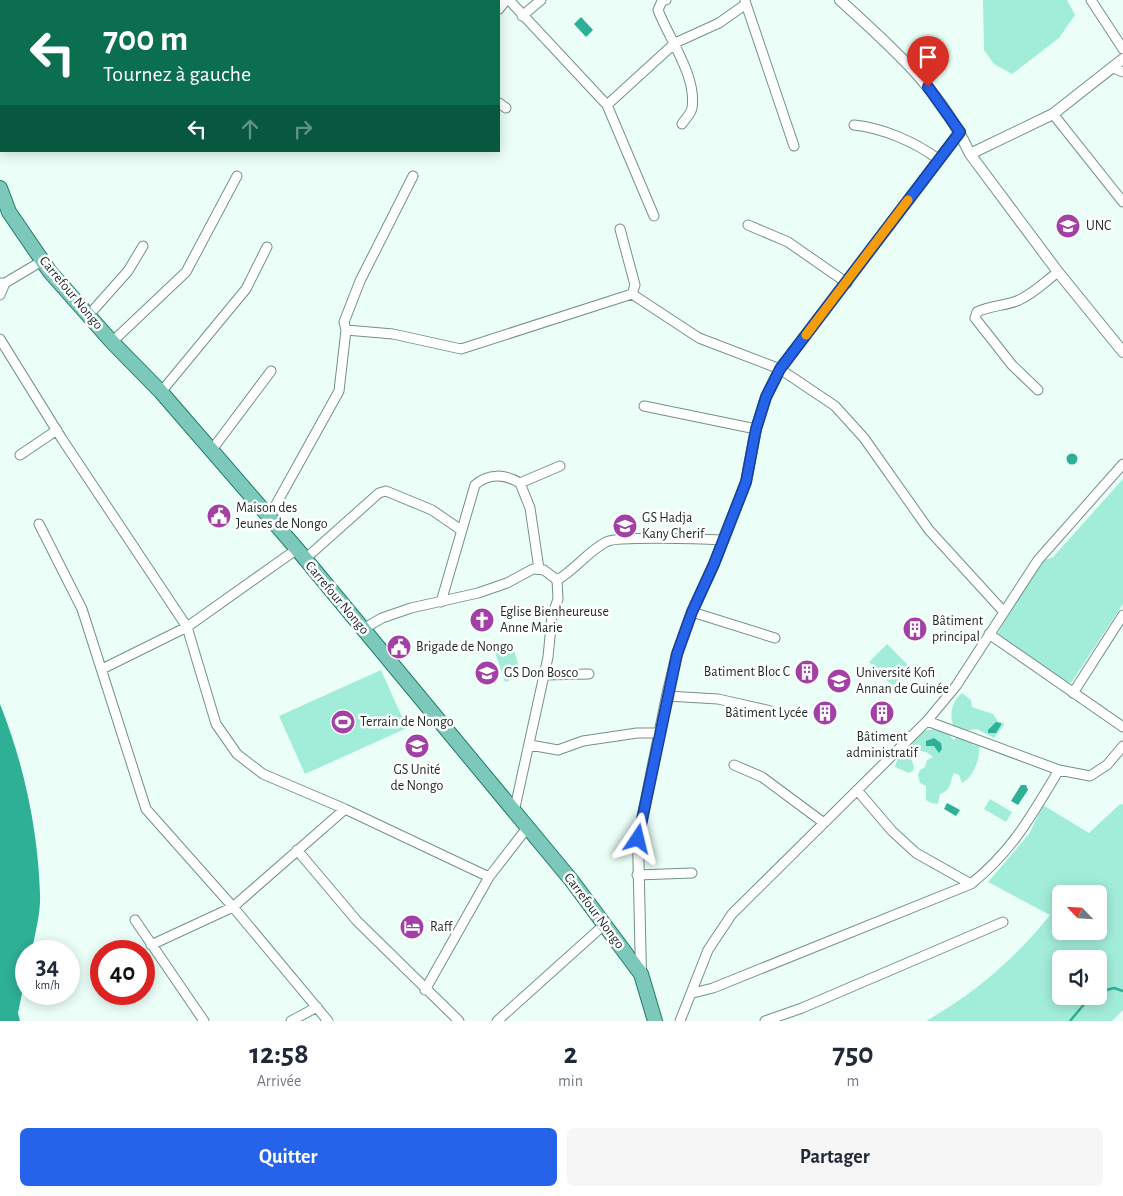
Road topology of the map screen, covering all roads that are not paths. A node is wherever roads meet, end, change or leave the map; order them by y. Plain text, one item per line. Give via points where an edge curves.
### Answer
1 (508, 0) edge
2 (541, 0) edge
3 (666, 0) edge
4 (840, 0) edge
5 (1091, 0) edge
6 (746, 2) edge
7 (522, 16) junction
8 (676, 43) junction
9 (1123, 49) edge
10 (1123, 59) edge
11 (1118, 70) edge
12 (607, 105) junction
13 (1053, 114) junction
14 (682, 124) dead end
15 (854, 125) dead end
16 (960, 132) junction
17 (794, 146) dead end
18 (970, 154) junction
19 (938, 159) junction
20 (237, 176) dead end
21 (413, 176) dead end
22 (0, 188) edge
23 (1123, 202) edge
24 (654, 216) dead end
25 (748, 225) dead end
26 (620, 229) dead end
27 (143, 246) dead end
28 (267, 247) dead end
29 (42, 261) junction
30 (1058, 272) junction
31 (3, 283) edge
32 (847, 283) junction
33 (632, 294) junction
34 (0, 295) edge
35 (88, 316) junction
36 (346, 330) junction
37 (0, 339) edge
38 (112, 342) junction
39 (1123, 352) edge
40 (780, 369) junction
41 (271, 371) dead end
42 (1038, 390) dead end
43 (161, 392) junction
44 (644, 406) dead end
45 (756, 429) junction
46 (57, 430) junction
47 (211, 451) junction
48 (20, 455) dead end
49 (1123, 464) edge
50 (560, 466) dead end
51 (520, 483) junction
52 (268, 517) junction
53 (39, 524) dead end
54 (461, 530) junction
55 (722, 540) junction
56 (301, 554) junction
57 (539, 568) junction
58 (557, 580) junction
59 (441, 602) junction
60 (692, 612) junction
61 (1003, 612) junction
62 (1123, 615) edge
63 (187, 627) junction
64 (364, 629) junction
65 (989, 634) junction
66 (775, 638) dead end
67 (102, 669) junction
68 (588, 674) dead end
69 (544, 675) junction
70 (1073, 693) junction
71 (668, 696) junction
72 (771, 712) dead end
73 (927, 721) junction
74 (1123, 727) edge
75 (660, 733) junction
76 (530, 745) junction
77 (1123, 746) edge
78 (734, 765) dead end
79 (1059, 770) junction
80 (857, 790) junction
81 (345, 809) junction
82 (514, 812) junction
83 (824, 823) junction
84 (527, 828) junction
85 (297, 850) junction
86 (692, 873) dead end
87 (638, 875) junction
88 (489, 877) junction
89 (972, 884) junction
90 (233, 907) junction
91 (135, 920) dead end
92 (1003, 922) dead end
93 (605, 924) junction
94 (148, 940) edge
95 (155, 943) edge
96 (155, 951) edge
97 (641, 974) junction
98 (425, 990) junction
99 (693, 993) junction
100 (317, 1007) junction
101 (204, 1021) edge
102 (291, 1021) edge
103 (328, 1021) edge
104 (459, 1021) edge
105 (497, 1021) edge
106 (655, 1021) edge
107 (680, 1021) edge
108 (765, 1021) edge

1 - 7 street
2 - 7 street
3 - 8 street via 658,10
4 - 16 street via 921,78
5 - 9 street
6 - 8 street via 719,22
6 - 17 street
7 - 12 street
8 - 12 street
8 - 14 street via 692,94 692,110
10 - 11 street
11 - 13 street
12 - 24 street
13 - 18 street
13 - 23 street
15 - 19 street via 868,126 922,147
16 - 18 street
16 - 19 street
18 - 30 street
19 - 32 street
20 - 38 street via 186,272
21 - 36 street via 360,281 344,322
22 - 29 main road, Carrefour Nongo via 9,212
25 - 32 street via 788,242
26 - 33 street via 635,285
27 - 35 street via 128,271
28 - 43 street via 246,289
29 - 31 street
29 - 35 main road, Carrefour Nongo
30 - 39 street
30 - 42 street via 1018,301 996,304 977,312 975,318 1012,365
31 - 34 street
32 - 40 street
33 - 36 street via 461,349 392,334
33 - 40 street via 699,338
35 - 38 main road, Carrefour Nongo
36 - 52 street via 339,391
37 - 46 street
38 - 43 main road, Carrefour Nongo
40 - 45 street via 766,397
40 - 61 street via 835,406 864,438 929,530
41 - 47 street
43 - 47 main road, Carrefour Nongo
44 - 45 street
45 - 55 street via 746,482
46 - 48 street
46 - 63 street
47 - 52 main road, Carrefour Nongo
49 - 61 street via 1038,560
50 - 51 street
51 - 54 street via 513,478 497,476 480,480 475,486
51 - 57 street via 530,508
52 - 56 main road, Carrefour Nongo
53 - 67 street via 82,610
54 - 56 street via 432,510 390,491 383,491
54 - 59 street
55 - 58 street via 608,540
55 - 60 street
56 - 63 street
56 - 64 main road, Carrefour Nongo
57 - 58 street
57 - 59 street via 493,588
58 - 69 street via 558,599 552,616
59 - 64 street via 382,618
60 - 66 street
60 - 71 street via 677,654
61 - 65 street
62 - 70 street
63 - 67 street
63 - 81 street via 216,724 237,754 263,774
64 - 82 main road, Carrefour Nongo
65 - 70 street
65 - 73 street via 956,686
67 - 90 street via 146,808
68 - 69 street
69 - 76 street
70 - 74 street
71 - 72 street via 718,698
71 - 75 street
73 - 79 street
73 - 80 street
75 - 76 street via 583,741 558,750
75 - 87 street via 638,839
76 - 82 street
77 - 79 street via 1107,765 1090,776
78 - 83 street via 762,778
79 - 89 street via 1020,834 993,866
80 - 83 street
80 - 89 street via 916,853
81 - 85 street
81 - 88 street
82 - 84 main road, Carrefour Nongo
83 - 99 street via 732,914 708,950
84 - 88 street
84 - 93 main road, Carrefour Nongo
85 - 90 street
85 - 98 street via 357,921
86 - 87 street
87 - 97 street
88 - 98 street
89 - 99 street via 713,988
90 - 95 street
90 - 100 street
91 - 94 street
92 - 108 street
93 - 97 main road, Carrefour Nongo
93 - 105 street
96 - 101 street
97 - 106 main road, Carrefour Nongo
98 - 104 street
99 - 107 street
100 - 102 street
100 - 103 street

